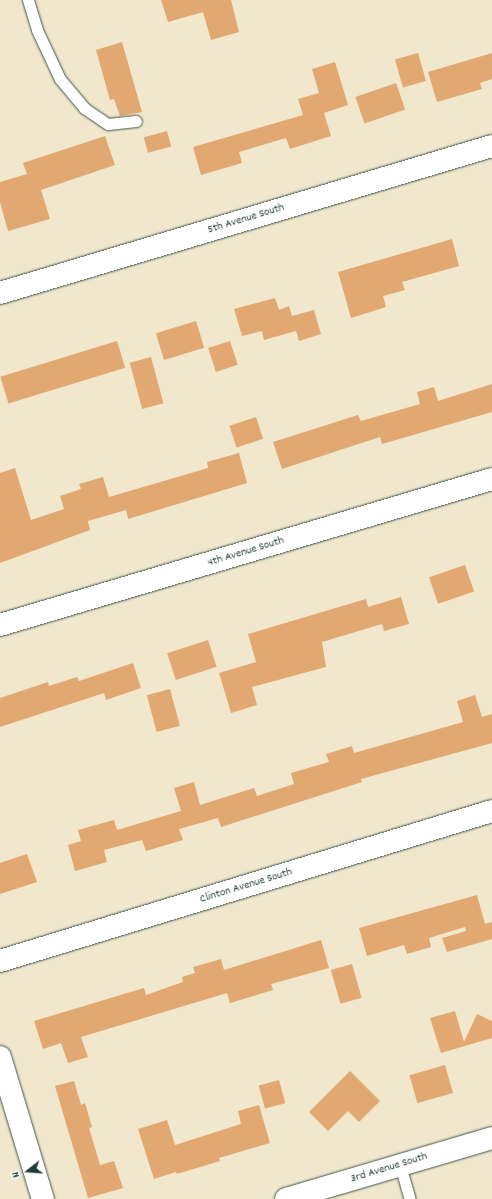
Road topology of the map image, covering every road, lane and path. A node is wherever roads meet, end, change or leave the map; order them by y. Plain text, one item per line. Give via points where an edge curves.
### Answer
1 (28, 0) edge
2 (136, 122) dead end
3 (492, 146) edge
4 (0, 293) edge
5 (492, 479) edge
6 (0, 625) edge
7 (492, 811) edge
8 (0, 962) edge
9 (0, 1057) edge
10 (492, 1138) edge
11 (400, 1165) junction
12 (44, 1199) edge
13 (286, 1199) edge
14 (410, 1199) edge

1 - 2 lane via 37,30 60,79 84,108 108,124
3 - 4 street, 5th Avenue South
5 - 6 street, 4th Avenue South
7 - 8 street, Clinton Avenue South
9 - 12 street
10 - 11 street, 3rd Avenue South
11 - 13 street, 3rd Avenue South
11 - 14 lane

